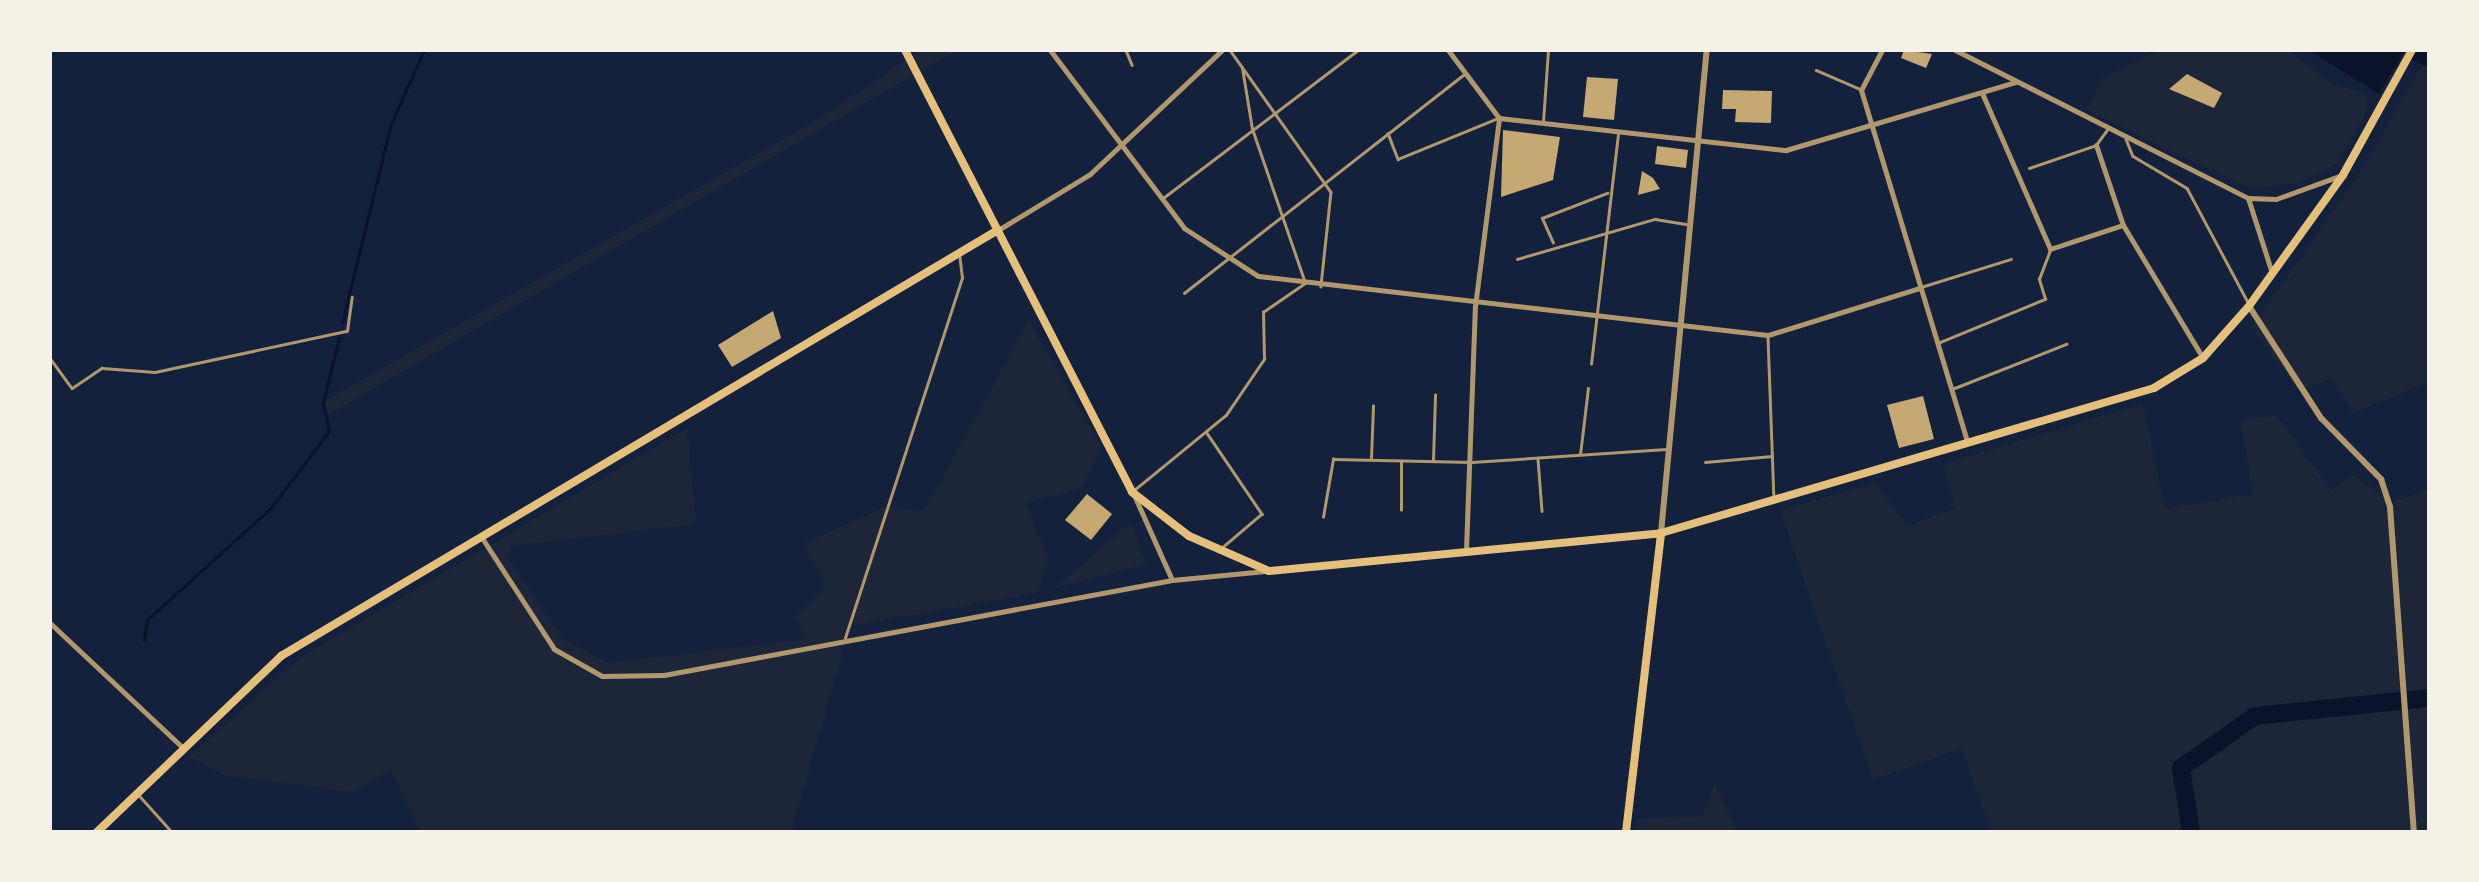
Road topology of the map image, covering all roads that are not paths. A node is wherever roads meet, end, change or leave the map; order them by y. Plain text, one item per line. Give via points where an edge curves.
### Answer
1 (905, 50) edge
2 (1050, 50) edge
3 (1126, 50) edge
4 (1222, 50) edge
5 (1230, 50) edge
6 (1358, 50) edge
7 (1448, 50) edge
8 (1548, 50) edge
9 (1707, 50) edge
10 (1882, 50) edge
11 (1955, 50) edge
12 (2412, 50) edge
13 (1132, 65) dead end
14 (1242, 68) junction
15 (1816, 70) dead end
16 (1466, 73) junction
17 (2015, 82) junction
18 (1861, 90) junction
19 (1982, 93) junction
20 (1275, 114) junction
21 (1499, 118) junction
22 (1543, 122) junction
23 (1871, 126) junction
24 (2109, 127) junction
25 (1252, 129) junction
26 (1388, 133) junction
27 (1618, 133) junction
28 (2124, 134) junction
29 (1698, 142) junction
30 (1122, 145) junction
31 (2096, 145) junction
32 (2029, 168) dead end
33 (2343, 174) junction
34 (1322, 182) junction
35 (1610, 192) junction
36 (1162, 198) junction
37 (2248, 198) junction
38 (1283, 214) junction
39 (1688, 224) junction
40 (2123, 225) junction
41 (998, 230) junction
42 (1604, 235) junction
43 (1553, 245) junction
44 (2050, 249) junction
45 (958, 253) junction
46 (1222, 259) junction
47 (1518, 259) dead end
48 (2010, 260) dead end
49 (2272, 270) junction
50 (1305, 283) junction
51 (1321, 286) junction
52 (1920, 288) junction
53 (1184, 293) dead end
54 (352, 297) dead end
55 (1475, 306) junction
56 (2249, 306) junction
57 (1597, 316) junction
58 (1682, 326) junction
59 (1768, 335) junction
60 (1936, 343) junction
61 (2066, 344) dead end
62 (50, 358) edge
63 (2203, 358) junction
64 (1592, 364) dead end
65 (1588, 388) dead end
66 (1951, 389) junction
67 (1434, 395) dead end
68 (1373, 406) dead end
69 (1206, 432) junction
70 (1968, 444) junction
71 (1667, 449) junction
72 (1580, 455) junction
73 (1772, 456) junction
74 (1538, 458) junction
75 (1371, 460) junction
76 (1401, 461) junction
77 (1433, 462) junction
78 (1472, 462) junction
79 (1705, 462) dead end
80 (1132, 492) junction
81 (1774, 499) junction
82 (1401, 510) dead end
83 (1542, 511) dead end
84 (1323, 516) dead end
85 (1661, 533) junction
86 (482, 538) junction
87 (1220, 550) junction
88 (1466, 550) junction
89 (1269, 571) junction
90 (1172, 580) junction
91 (50, 622) edge
92 (844, 640) junction
93 (183, 748) junction
94 (137, 793) junction
95 (97, 832) edge
96 (172, 832) edge
97 (1626, 832) edge
98 (2414, 832) edge

1 - 41 main road
2 - 30 street
3 - 13 lane
4 - 30 street
5 - 14 lane
6 - 20 lane
7 - 16 street
8 - 22 lane
9 - 29 street
10 - 18 street
11 - 17 street
12 - 33 main road
14 - 20 lane
14 - 25 lane
15 - 18 lane
16 - 21 street
16 - 26 lane
17 - 19 street
17 - 24 street
18 - 23 street
19 - 23 street
19 - 44 street
20 - 25 lane
20 - 34 lane
21 - 22 street
21 - 26 lane via 1398,159
21 - 55 street
22 - 27 street
23 - 29 street via 1786,150
23 - 52 street
24 - 28 street
24 - 31 lane
25 - 36 lane
25 - 38 lane
26 - 34 lane
27 - 29 street
27 - 35 lane
28 - 37 street
28 - 56 lane via 2133,156 2187,188
29 - 39 street
30 - 36 street
30 - 41 street
31 - 32 lane
31 - 40 street
33 - 37 street via 2308,191
33 - 49 main road
34 - 38 lane
34 - 51 lane via 1333,206
35 - 42 lane
35 - 43 lane via 1542,218
36 - 46 street
37 - 49 street
38 - 46 lane
38 - 50 lane
39 - 42 lane via 1655,218
39 - 58 street
40 - 44 street
40 - 63 street
41 - 45 main road
41 - 80 main road
42 - 43 lane
42 - 57 lane
43 - 47 lane
44 - 60 lane via 2038,279 2045,299
45 - 86 main road
45 - 92 lane via 962,278
46 - 50 street
46 - 53 lane
48 - 52 lane
49 - 56 main road
50 - 51 street
50 - 69 lane via 1263,312 1264,359
51 - 55 street
52 - 59 street
52 - 60 street
54 - 62 lane via 347,331 156,372 102,368 72,388
55 - 57 street
55 - 78 street
56 - 63 main road
56 - 98 street via 2322,418 2381,479 2390,507
57 - 58 street
57 - 64 lane
58 - 59 street
58 - 71 street
59 - 73 lane
60 - 66 street
61 - 66 lane
63 - 70 main road via 2154,388
65 - 72 lane
66 - 70 street
67 - 77 lane
68 - 75 lane
69 - 80 lane
69 - 87 lane via 1262,514
70 - 81 main road
71 - 72 lane
71 - 85 street
72 - 74 lane
73 - 79 lane
73 - 81 lane
74 - 78 lane
74 - 83 lane
75 - 76 lane
75 - 84 lane via 1333,458
76 - 77 lane
76 - 82 lane
77 - 78 lane
78 - 88 street
80 - 87 main road
80 - 90 street
81 - 85 main road
85 - 88 main road
85 - 97 main road
86 - 92 street via 554,649 602,676 664,675
86 - 93 main road via 281,656
87 - 89 main road
88 - 89 main road
89 - 90 street
90 - 92 street
91 - 93 street
93 - 94 main road
94 - 95 main road
94 - 96 lane

